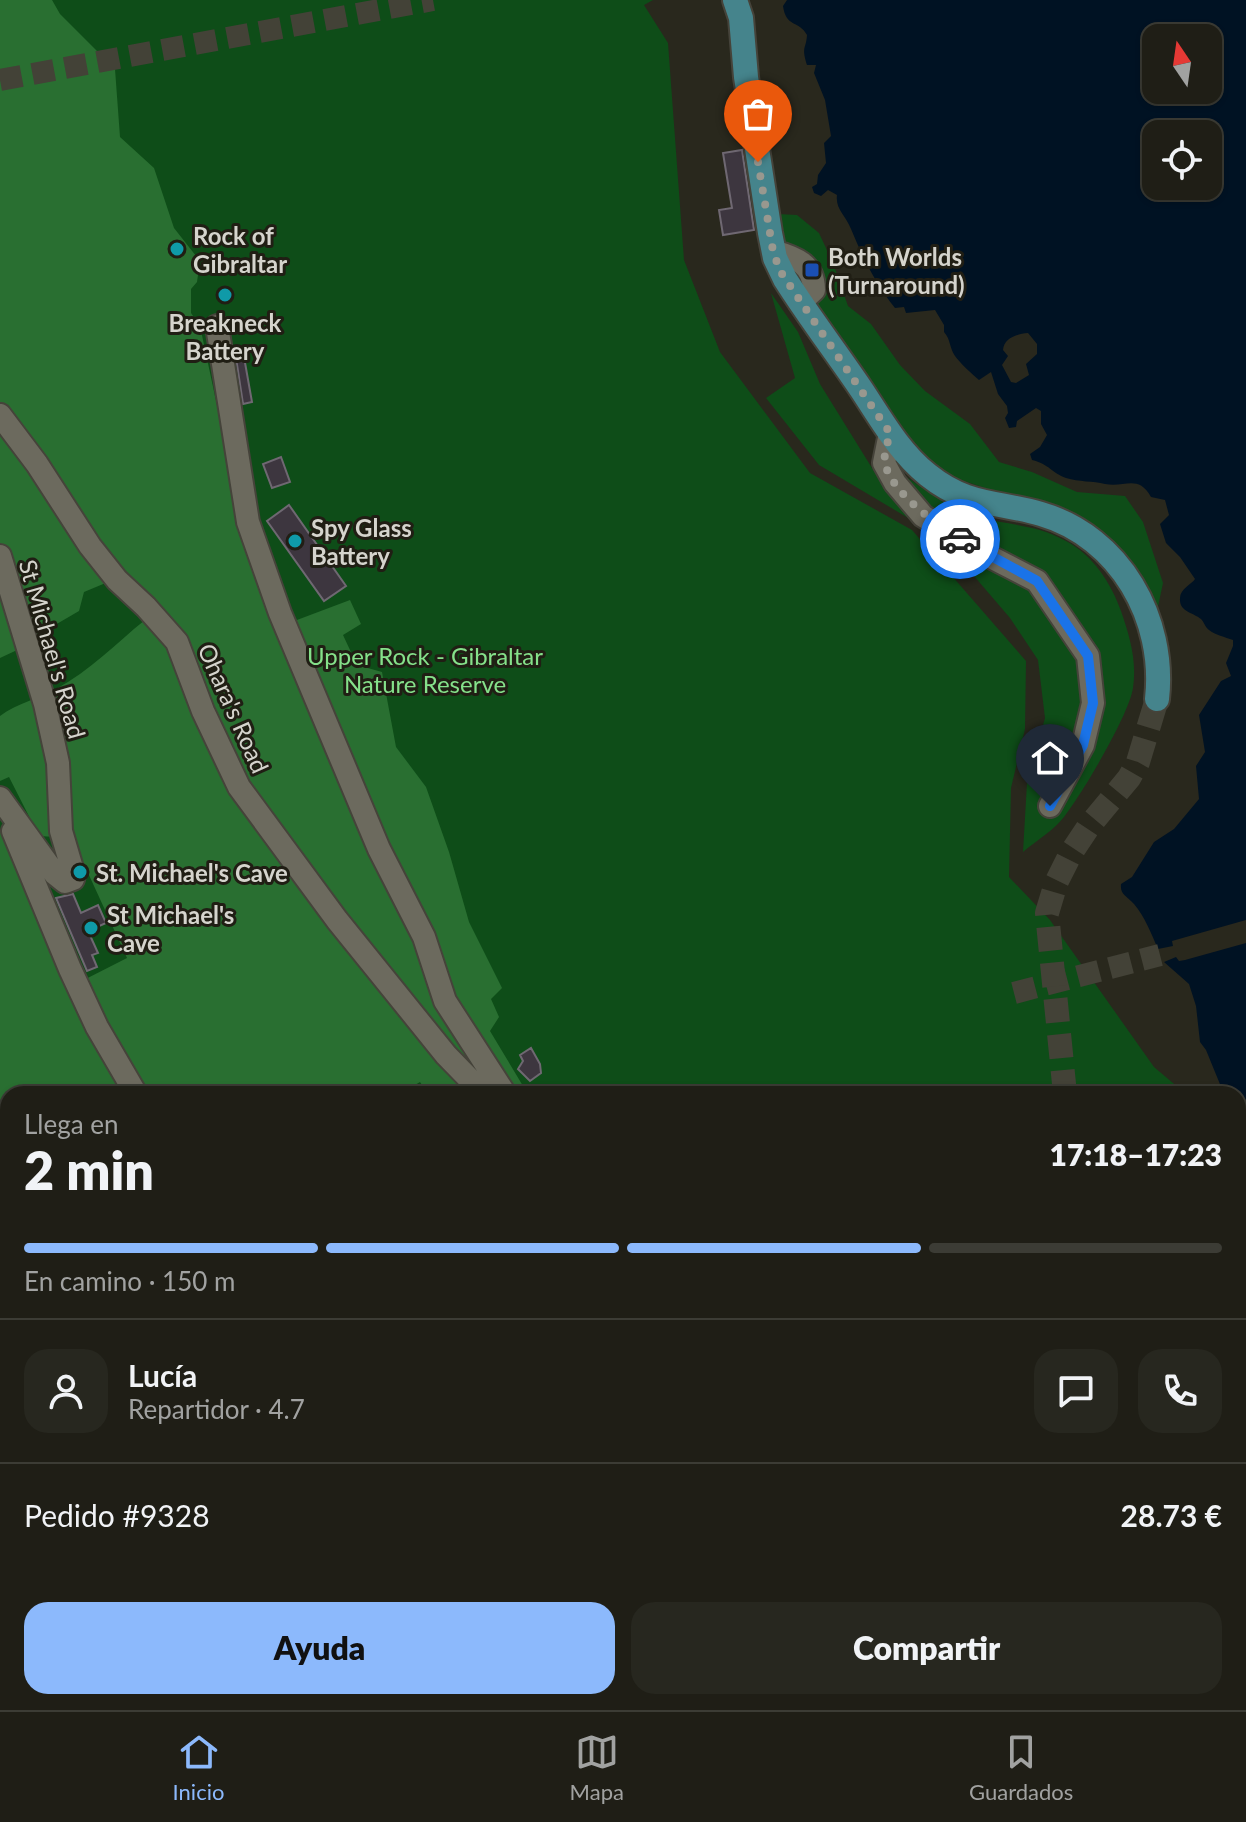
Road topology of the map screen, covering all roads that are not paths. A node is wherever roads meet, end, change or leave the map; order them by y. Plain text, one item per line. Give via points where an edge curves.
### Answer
1 (735, 0) edge
2 (217, 326) dead end
3 (0, 415) edge
4 (890, 433) junction
5 (0, 556) edge
6 (1157, 699) tunnel mouth
7 (0, 798) edge
8 (1050, 806) dead end
9 (131, 1086) edge
10 (476, 1086) edge
11 (500, 1086) edge

1 - 4 main road via 780,271
2 - 11 street via 248,522 280,613 379,849 424,937 445,1001
3 - 10 street, Ohara's Road via 90,546 177,642 239,787 337,920
4 - 6 main road via 908,457 940,483 984,504 1058,520 1111,557 1148,619 1156,648
4 - 8 street via 884,463 923,516 1037,581 1088,656 1093,703 1083,745
5 - 7 street, St Michael's Road via 51,729 61,831 73,879 65,882 55,874
7 - 9 street via 75,980

